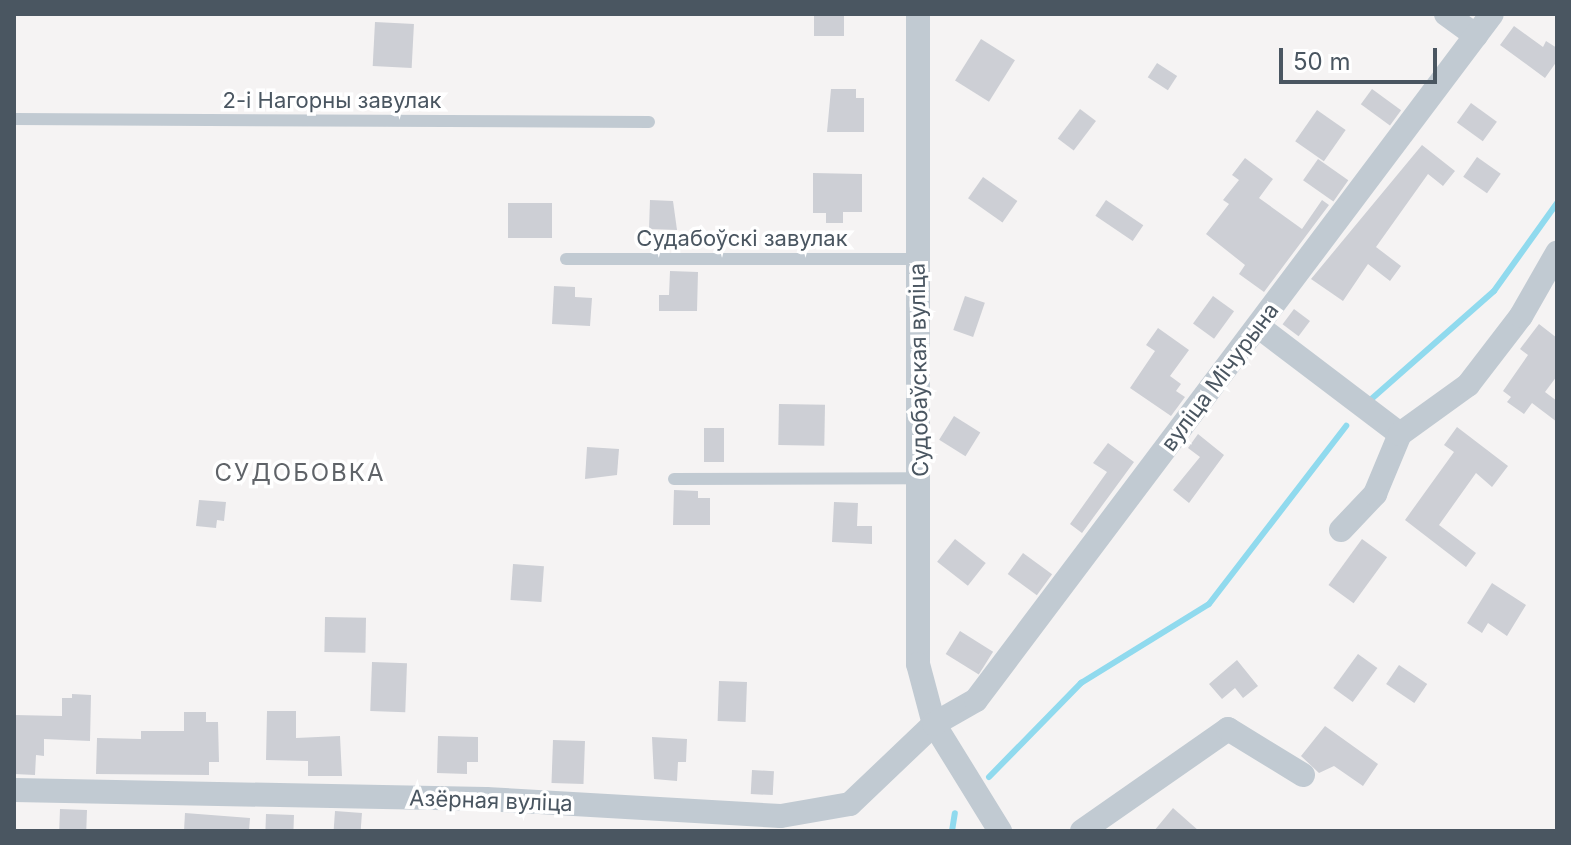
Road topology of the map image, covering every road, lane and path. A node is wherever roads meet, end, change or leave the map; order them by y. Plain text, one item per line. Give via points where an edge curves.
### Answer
1 (918, 14) edge
2 (1446, 14) edge
3 (1492, 14) edge
4 (1476, 36) junction
5 (14, 119) edge
6 (649, 122) dead end
7 (1557, 253) edge
8 (566, 259) dead end
9 (917, 259) junction
10 (1259, 327) junction
11 (1400, 434) junction
12 (921, 478) junction
13 (674, 479) dead end
14 (1341, 530) dead end
15 (934, 724) junction
16 (1303, 775) dead end
17 (14, 790) edge
18 (1000, 831) edge
19 (1082, 831) edge

1 - 9 street, Судобаўская вуліца
2 - 4 street
3 - 4 street, вуліца Мічурына
4 - 10 street, вуліца Мічурына
5 - 6 lane, 2-і Нагорны завулак
7 - 11 street via 1521,316 1468,385
8 - 9 lane, Судабоўскі завулак
9 - 12 street, Судобаўская вуліца
10 - 11 street
10 - 15 street, вуліца Мічурына via 976,700
11 - 14 street via 1375,494
12 - 13 lane
12 - 15 street, Судобаўская вуліца via 918,664
15 - 17 street, Азёрная вуліца via 850,804 781,816 486,799
15 - 18 street, Судобаўская вуліца
16 - 19 street via 1228,729

